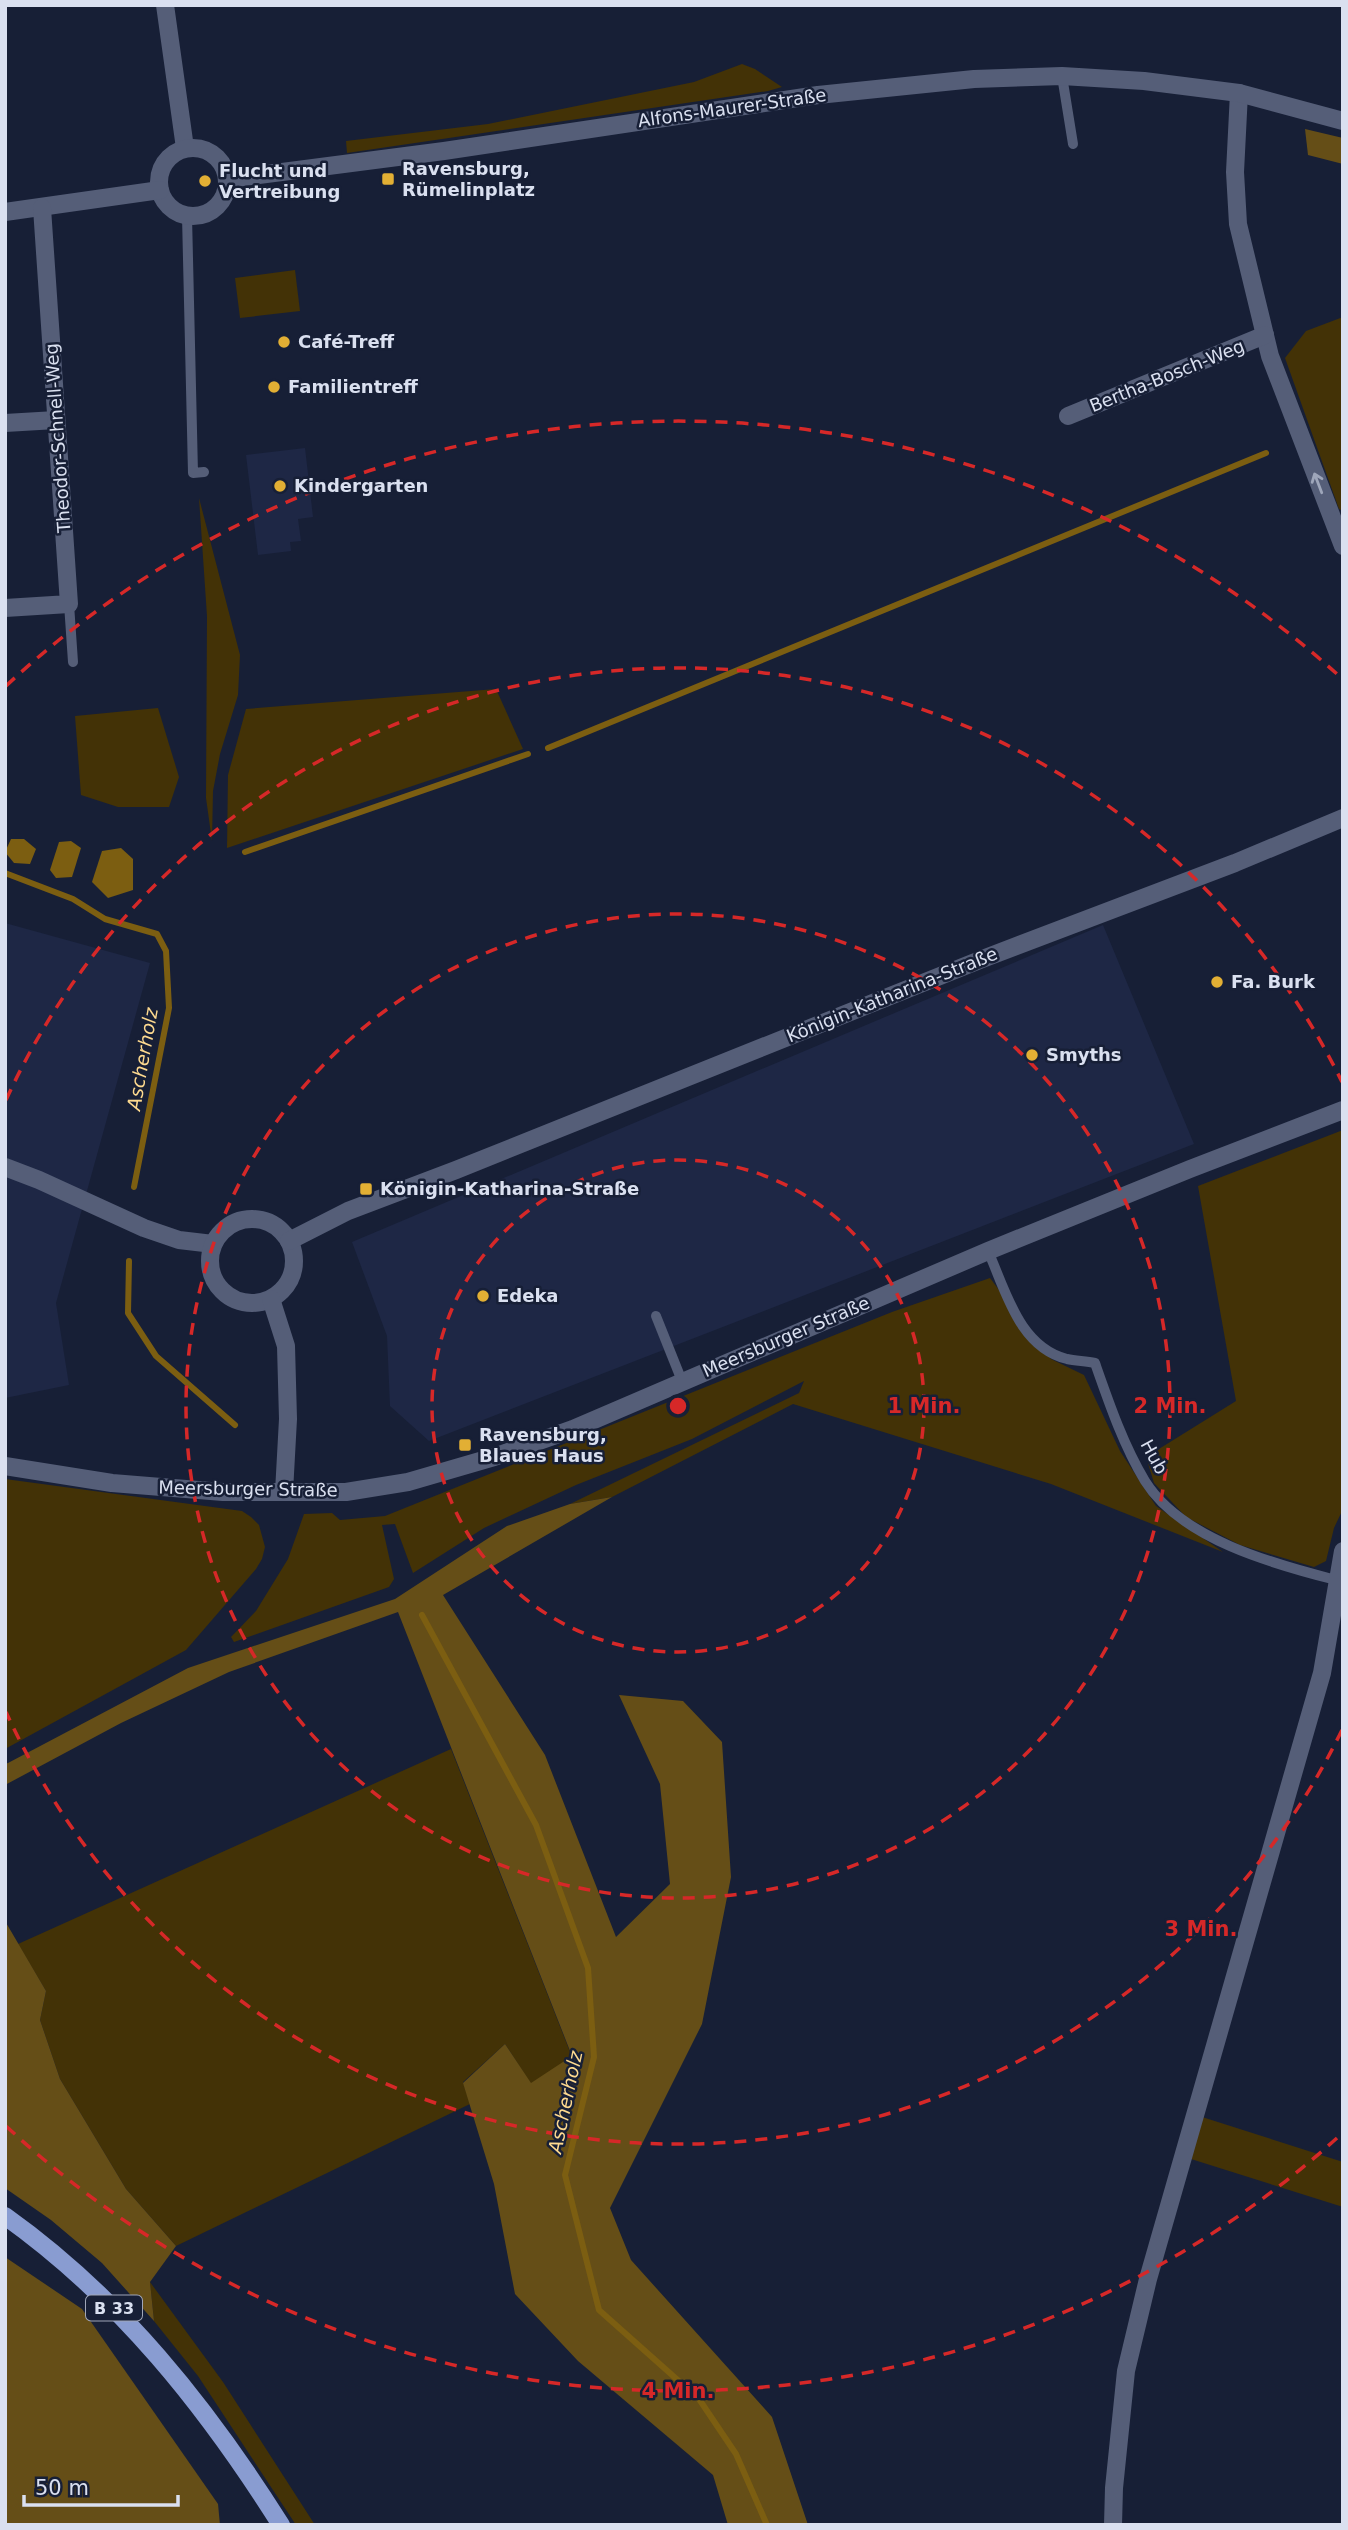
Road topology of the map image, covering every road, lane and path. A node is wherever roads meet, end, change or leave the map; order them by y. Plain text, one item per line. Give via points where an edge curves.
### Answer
1 (165, 5) edge
2 (1062, 76) junction
3 (1239, 93) junction
4 (1343, 121) edge
5 (1073, 144) dead end
6 (185, 148) junction
7 (228, 179) junction
8 (160, 190) junction
9 (42, 208) junction
10 (5, 212) edge
11 (187, 216) junction
12 (1265, 335) junction
13 (1068, 416) dead end
14 (56, 419) junction
15 (5, 423) edge
16 (204, 472) dead end
17 (1343, 547) edge
18 (69, 604) junction
19 (5, 608) edge
20 (73, 663) dead end
21 (1343, 818) edge
22 (1343, 1110) edge
23 (5, 1167) edge
24 (289, 1241) junction
25 (213, 1244) junction
26 (988, 1251) junction
27 (271, 1299) junction
28 (656, 1316) dead end
29 (682, 1381) junction
30 (5, 1466) edge
31 (284, 1492) junction
32 (1343, 1551) edge
33 (1336, 1580) junction
34 (5, 2216) edge
35 (281, 2525) edge
36 (1113, 2525) edge

1 - 6 street
2 - 3 street, Alfons-Maurer-Straße
2 - 5 lane
2 - 7 street, Alfons-Maurer-Straße via 974,79 818,95
3 - 4 street, Alfons-Maurer-Straße
3 - 12 street via 1234,172 1238,225
6 - 7 street via 216,155
6 - 8 street via 164,164
7 - 11 street via 217,207
8 - 9 street
8 - 11 street via 171,208
9 - 10 street
9 - 14 street, Theodor-Schnell-Weg
11 - 16 lane via 194,313 193,473
12 - 13 street, Bertha-Bosch-Weg
17 -> 12 street
14 - 15 street
14 - 18 street, Theodor-Schnell-Weg
18 - 19 street
18 - 20 lane
21 - 24 street, Königin-Katharina-Straße via 348,1211
22 - 26 street, Meersburger Straße
23 - 25 street via 144,1228 179,1240
24 - 25 street via 272,1223 247,1219 223,1230
24 - 27 street via 294,1269 282,1292
25 - 27 street via 210,1266 222,1290 244,1302
26 - 29 street, Meersburger Straße
26 - 33 lane, Hub via 1020,1325 1034,1340 1066,1359 1095,1363 1116,1423 1146,1482 1170,1511 1249,1554
27 - 31 street via 286,1346
28 - 29 lane
29 - 31 street, Meersburger Straße via 573,1429 408,1482 346,1492
30 - 31 street, Meersburger Straße via 162,1489
32 - 33 street
33 - 36 street via 1322,1673 1144,2292 1126,2371
34 - 35 main road, B 33 via 73,2269 151,2347 207,2416

